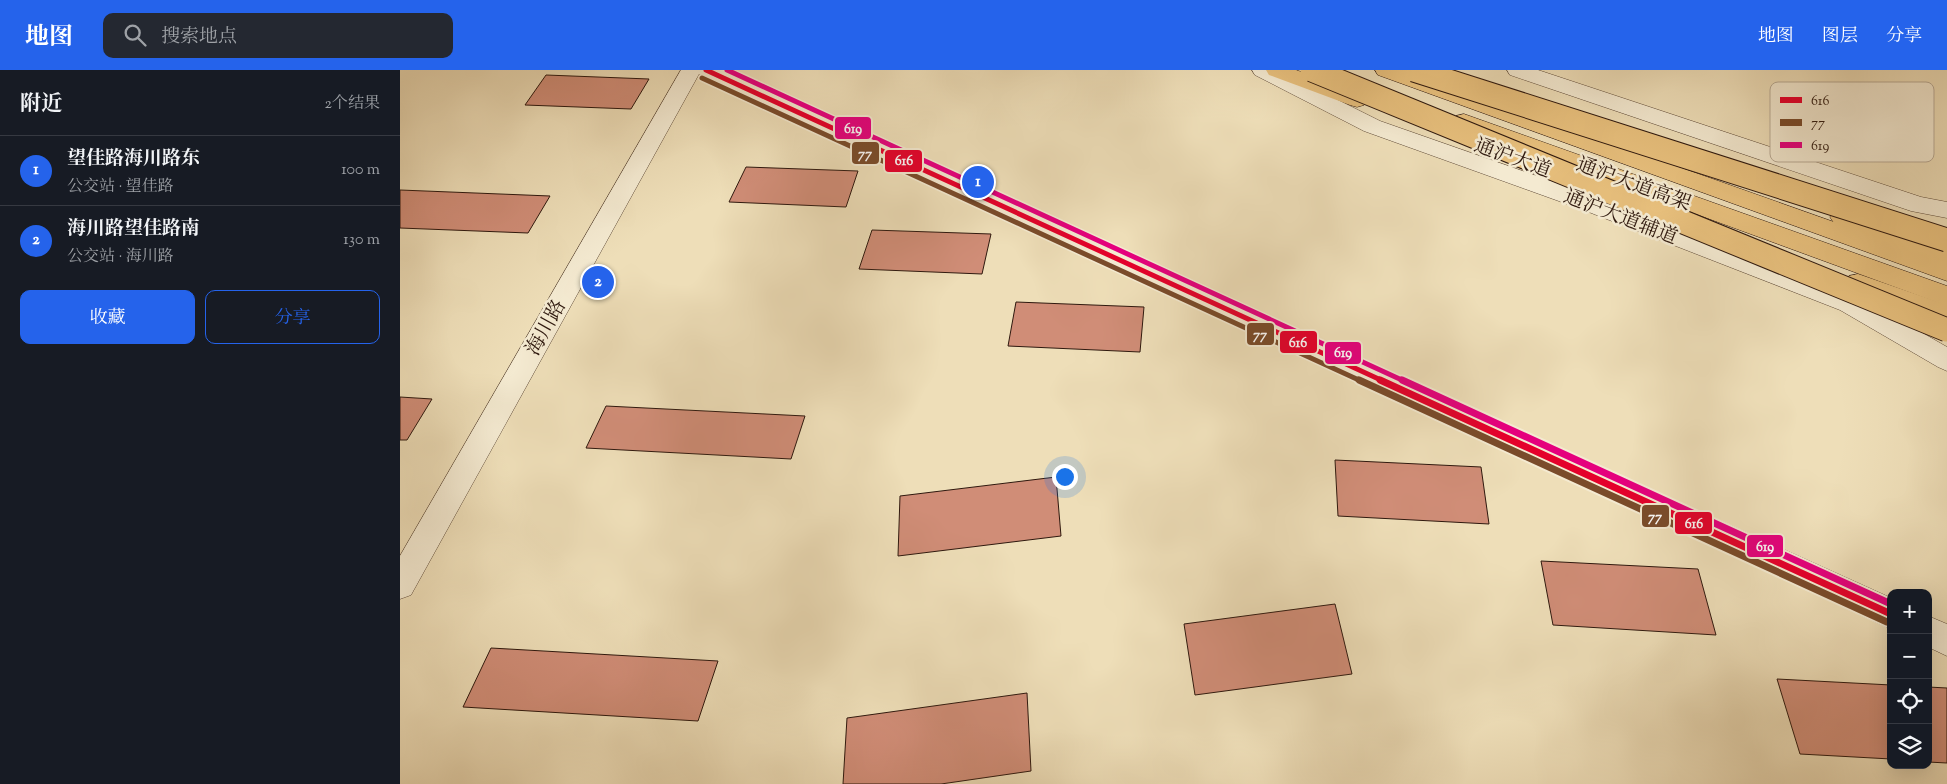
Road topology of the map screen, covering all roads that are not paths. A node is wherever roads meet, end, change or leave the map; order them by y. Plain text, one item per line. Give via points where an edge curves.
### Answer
1 (691, 70) edge
2 (706, 70) edge
3 (1262, 70) edge
4 (1276, 70) edge
5 (1312, 70) edge
6 (1322, 70) edge
7 (1385, 70) edge
8 (1414, 70) edge
9 (1429, 70) edge
10 (1517, 70) edge
11 (1770, 155) edge
12 (1791, 162) edge
13 (1947, 210) edge
14 (1947, 240) edge
15 (1947, 255) edge
16 (1947, 272) edge
17 (1947, 296) edge
18 (1947, 315) edge
19 (1947, 330) edge
20 (1947, 360) edge
21 (400, 585) edge
22 (1887, 612) edge
23 (1932, 633) edge
24 (1947, 640) edge

1 - 21 street, 海川路
2 - 22 street
3 - 20 street, 通沪大道辅道 via 1372,126 1590,203 1849,303
4 - 18 main road, 通沪大道
5 - 19 main road, bridge
6 - 17 main road, 通沪大道高架
7 - 16 main road, 通沪大道高架
8 - 14 main road, bridge
9 - 15 main road
10 - 11 street
12 - 13 street via 1919,205
23 - 24 street

